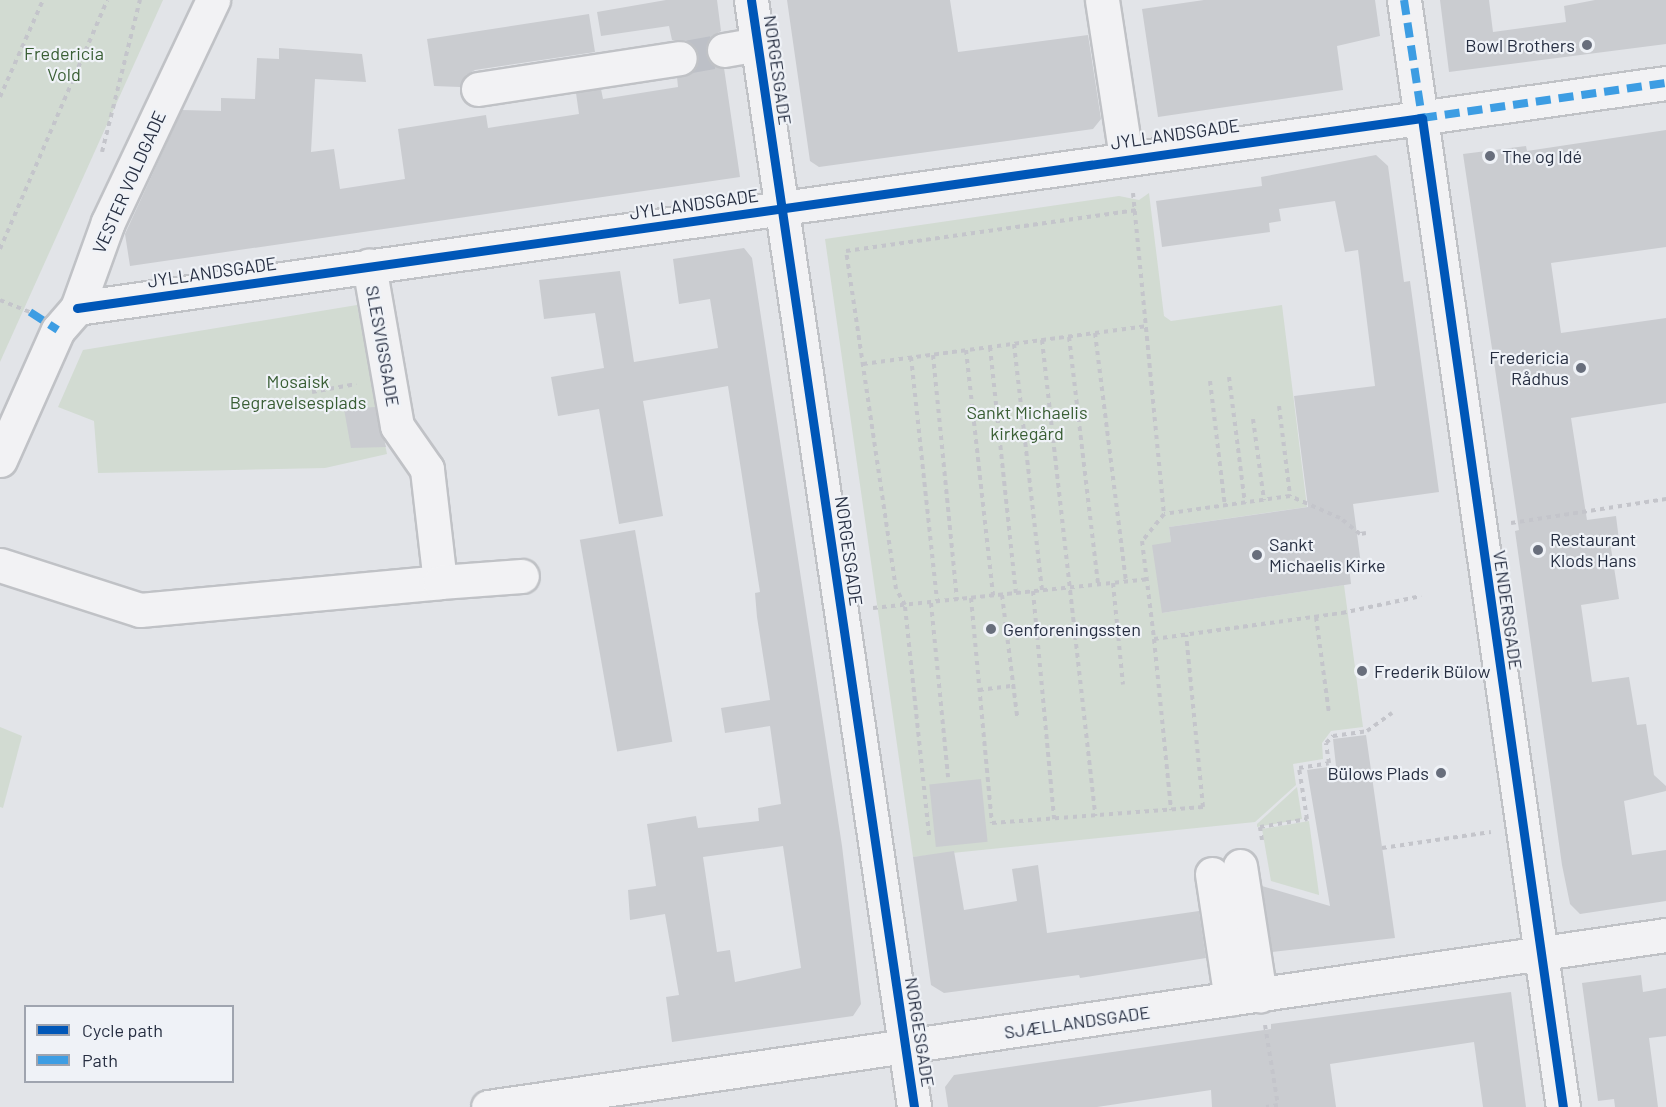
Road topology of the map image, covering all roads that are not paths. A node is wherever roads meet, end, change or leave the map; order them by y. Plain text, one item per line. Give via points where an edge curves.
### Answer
1 (213, 0) edge
2 (751, 0) edge
3 (1102, 0) edge
4 (1404, 0) edge
5 (758, 44) junction
6 (724, 50) tunnel mouth
7 (680, 58) tunnel mouth
8 (1666, 83) edge
9 (478, 89) dead end
10 (1422, 118) junction
11 (1126, 157) junction
12 (782, 208) junction
13 (369, 266) junction
14 (77, 308) junction
15 (0, 460) edge
16 (0, 565) edge
17 (522, 576) dead end
18 (440, 582) junction
19 (1239, 863) road end
20 (1666, 935) edge
21 (1540, 954) junction
22 (1246, 997) junction
23 (904, 1047) junction
24 (488, 1107) edge
25 (914, 1107) edge
26 (1563, 1107) edge

1 - 14 street, VESTER VOLDGADE via 108,222
2 - 5 street, NORGESGADE
3 - 11 street
4 - 10 street, VENDERSGADE
5 - 6 street
5 - 12 street, NORGESGADE
7 - 9 street
8 - 10 street, JYLLANDSGADE
10 - 11 street, JYLLANDSGADE
10 - 21 street, VENDERSGADE
11 - 12 street, JYLLANDSGADE
12 - 13 street, JYLLANDSGADE
12 - 23 street, NORGESGADE
13 - 14 street, JYLLANDSGADE
13 - 18 street, SLESVIGSGADE via 398,426 427,469
14 - 15 street, VESTER VOLDGADE via 58,330
16 - 18 street via 140,610
17 - 18 street
19 - 22 street
20 - 21 street, SJÆLLANDSGADE
21 - 22 street, SJÆLLANDSGADE
21 - 26 street, VENDERSGADE
22 - 23 street, SJÆLLANDSGADE
23 - 24 street, SJÆLLANDSGADE
23 - 25 street, NORGESGADE

